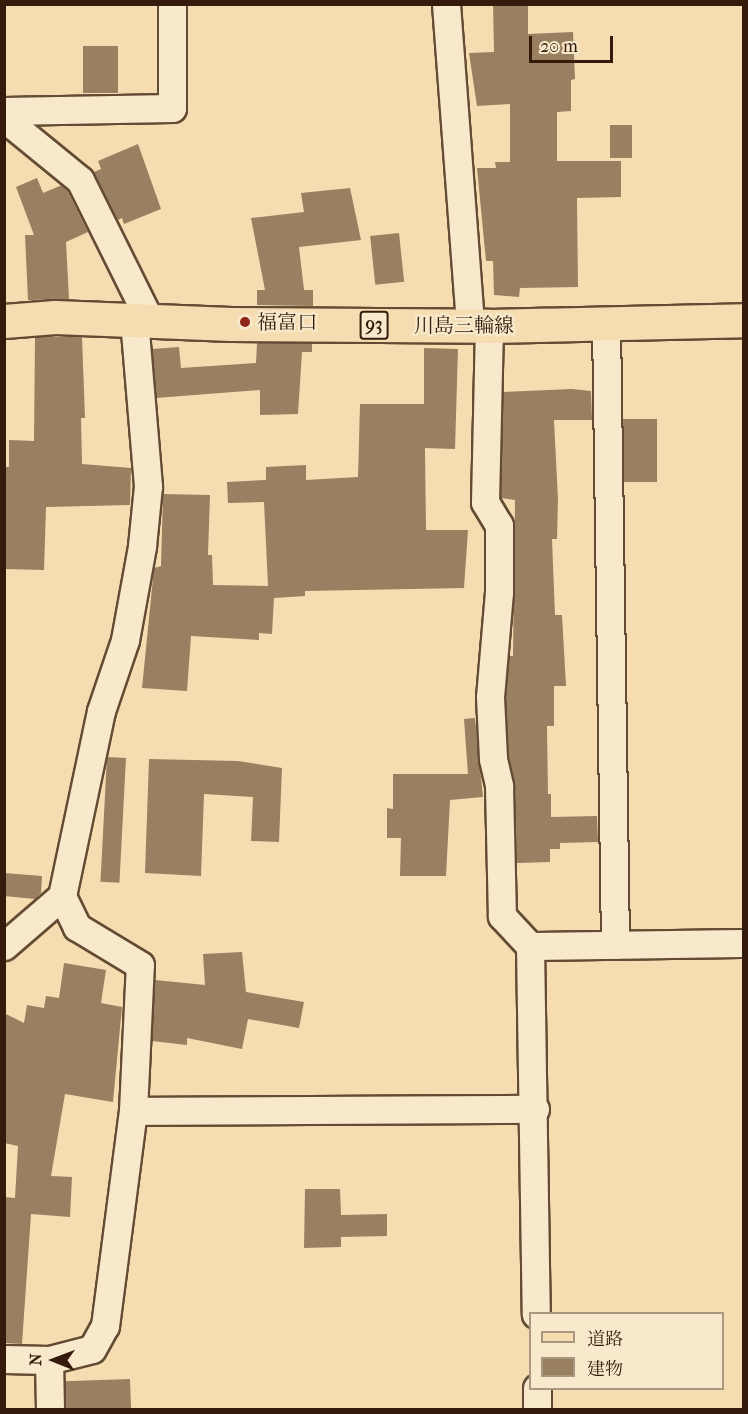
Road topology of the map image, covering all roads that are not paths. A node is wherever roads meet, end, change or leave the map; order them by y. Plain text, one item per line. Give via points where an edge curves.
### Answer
1 (172, 4) edge
2 (446, 4) edge
3 (4, 111) edge
4 (4, 118) edge
5 (142, 320) junction
6 (744, 320) edge
7 (4, 321) edge
8 (606, 323) junction
9 (479, 325) junction
10 (62, 896) junction
11 (744, 943) edge
12 (615, 945) junction
13 (4, 946) edge
14 (530, 946) junction
15 (535, 1109) junction
16 (133, 1111) junction
17 (536, 1312) edge
18 (4, 1359) edge
19 (49, 1360) junction
20 (537, 1390) edge
21 (50, 1410) edge
22 (537, 1410) edge

1 - 3 street via 172,108
2 - 9 street
4 - 5 street via 80,180
5 - 7 main road, 川島三輪線 / 93 via 55,317
5 - 9 main road, 川島三輪線 / 93
5 - 10 street via 148,486 142,546 125,640 101,711
6 - 8 main road, 川島三輪線 / 93
8 - 9 main road, 川島三輪線 / 93
8 - 12 street
9 - 14 street via 485,502 499,525 499,592 490,697 493,759 499,786 502,916
10 - 13 street
10 - 16 street via 77,927 140,965
11 - 12 street
12 - 14 street
14 - 15 street
15 - 16 street
15 - 17 street
16 - 19 street via 105,1326 92,1349
18 - 19 street
19 - 21 street
20 - 22 street

